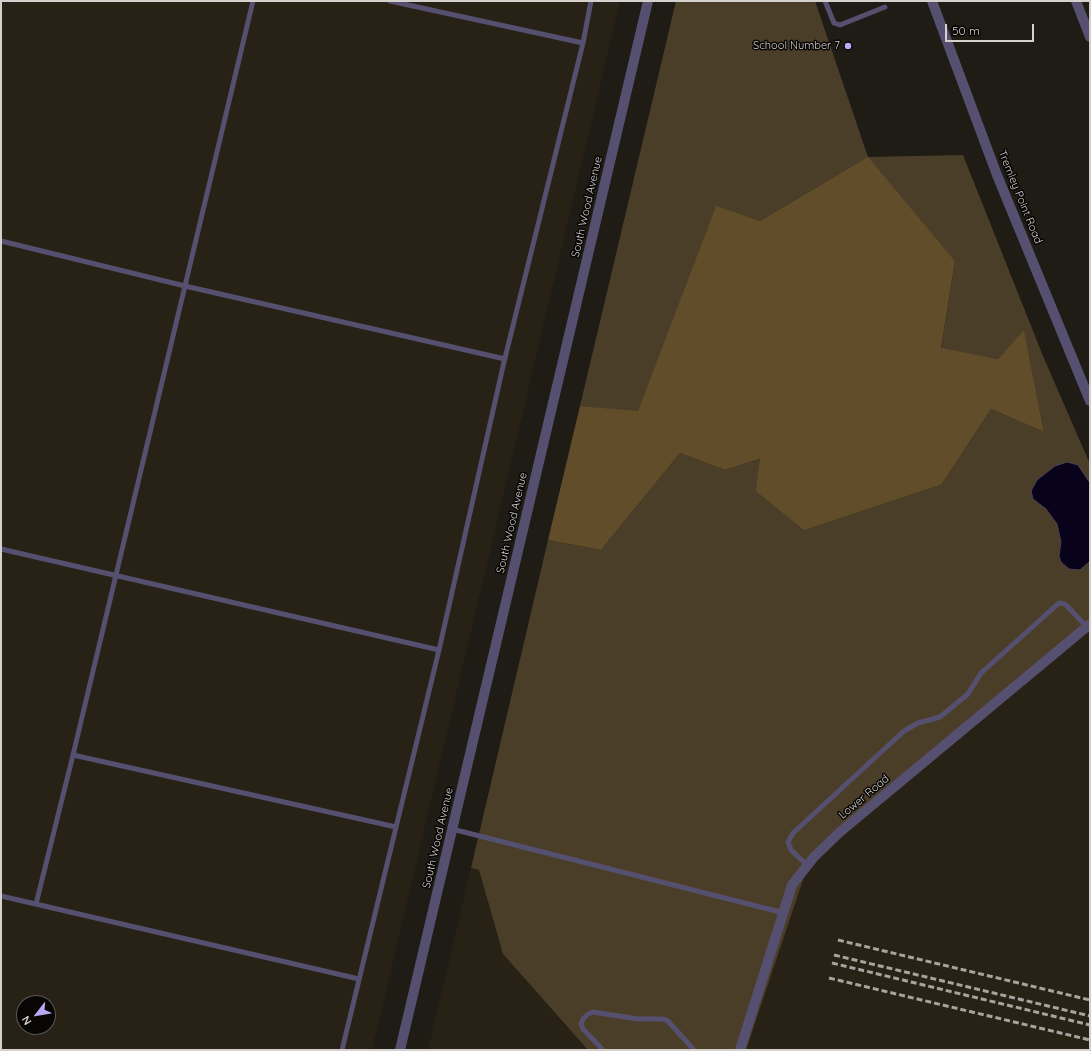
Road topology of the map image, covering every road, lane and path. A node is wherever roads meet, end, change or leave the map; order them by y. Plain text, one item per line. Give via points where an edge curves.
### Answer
1 (253, 1) edge
2 (390, 1) edge
3 (591, 1) edge
4 (648, 1) edge
5 (825, 1) edge
6 (932, 1) edge
7 (1076, 1) edge
8 (885, 7) dead end
9 (1090, 37) edge
10 (583, 43) junction
11 (1, 241) edge
12 (185, 286) junction
13 (505, 359) junction
14 (1090, 401) edge
15 (1, 550) edge
16 (116, 577) junction
17 (1088, 626) edge
18 (439, 650) junction
19 (73, 755) junction
20 (396, 827) junction
21 (452, 829) junction
22 (807, 865) junction
23 (1, 896) edge
24 (36, 904) junction
25 (784, 912) junction
26 (359, 979) junction
27 (342, 1050) edge
28 (400, 1050) edge
29 (603, 1050) edge
30 (694, 1050) edge
31 (740, 1050) edge

1 - 12 lane
2 - 10 lane
3 - 10 lane
4 - 21 street, South Wood Avenue
5 - 8 lane via 834,23 840,25
6 - 14 street, Tremley Point Road via 997,175
7 - 9 street
10 - 13 lane
11 - 12 lane
12 - 13 lane
12 - 16 lane
13 - 18 lane
15 - 16 lane
16 - 18 lane
16 - 19 lane
17 - 22 street, Lower Road via 840,832
17 - 22 lane via 1065,604 1059,603 981,673 968,694 940,717 918,723 904,731 793,833 788,842 791,850
18 - 20 lane
19 - 20 lane
19 - 24 lane
20 - 26 lane
21 - 25 lane
21 - 28 street, South Wood Avenue
22 - 25 street, Lower Road via 792,885
23 - 24 lane
24 - 26 lane
25 - 31 street, Lower Road
26 - 27 lane
29 - 30 lane via 581,1024 582,1019 593,1012 643,1020 663,1019 668,1021

